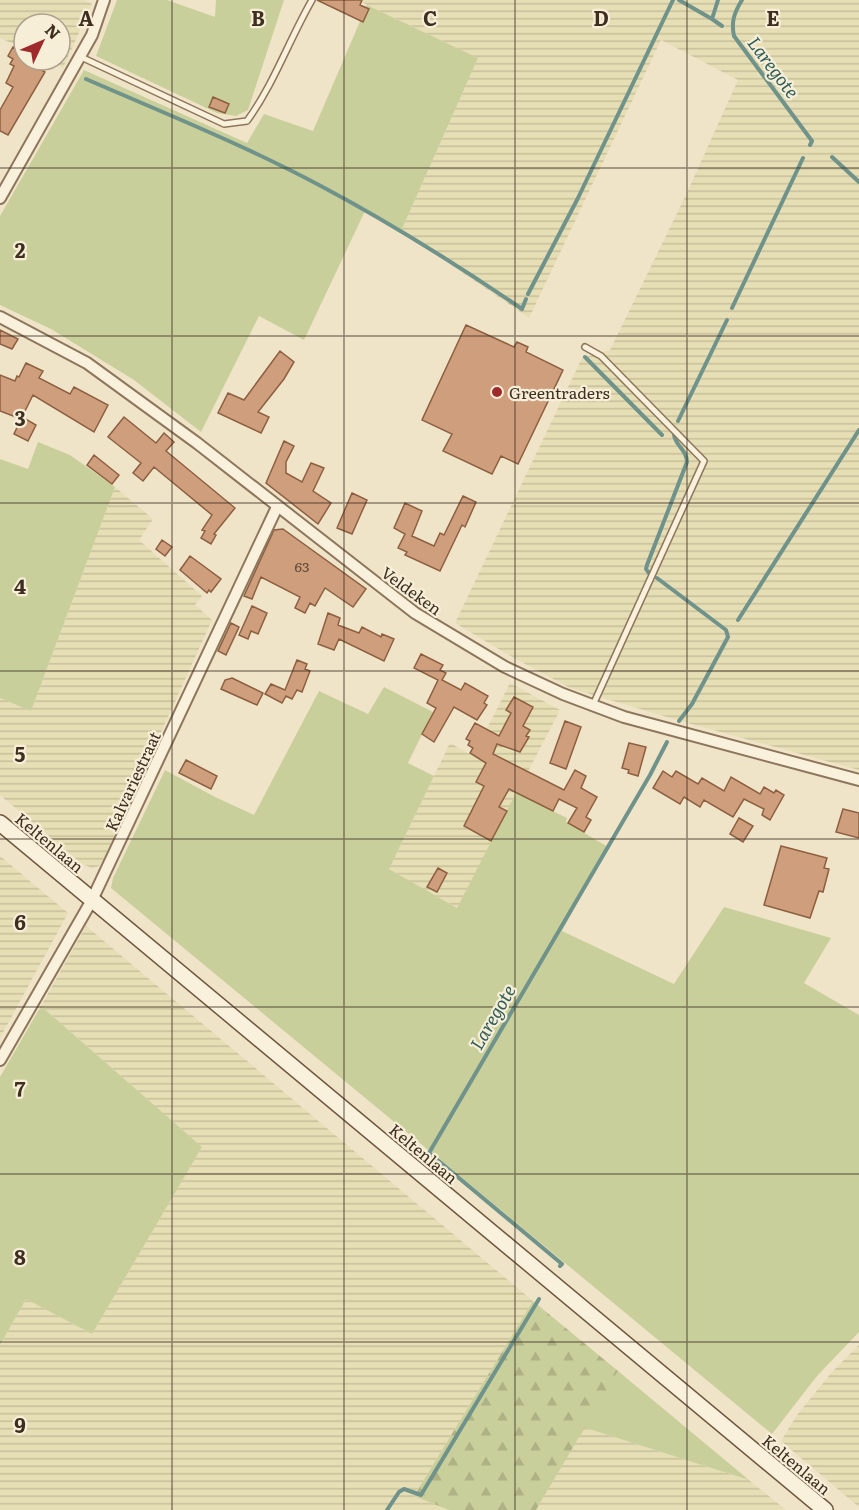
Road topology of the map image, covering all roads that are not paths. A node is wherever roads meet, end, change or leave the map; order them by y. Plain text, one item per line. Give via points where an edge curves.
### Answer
1 (104, 0) edge
2 (312, 0) edge
3 (81, 57) junction
4 (0, 198) edge
5 (0, 317) edge
6 (585, 347) dead end
7 (277, 507) junction
8 (593, 705) junction
9 (859, 780) edge
10 (0, 823) edge
11 (92, 900) junction
12 (0, 1060) edge
13 (825, 1510) edge

1 - 3 street
2 - 3 lane via 248,121 224,124
3 - 4 street
5 - 7 street, Veldeken via 87,363
6 - 8 lane via 601,356 704,461
7 - 8 street, Veldeken via 415,613 453,637 505,667
7 - 11 street, Kalvariestraat
8 - 9 street, Veldeken via 683,734
10 - 11 main road, Keltenlaan
11 - 12 street, Kalvariestraat
11 - 13 main road, Keltenlaan

